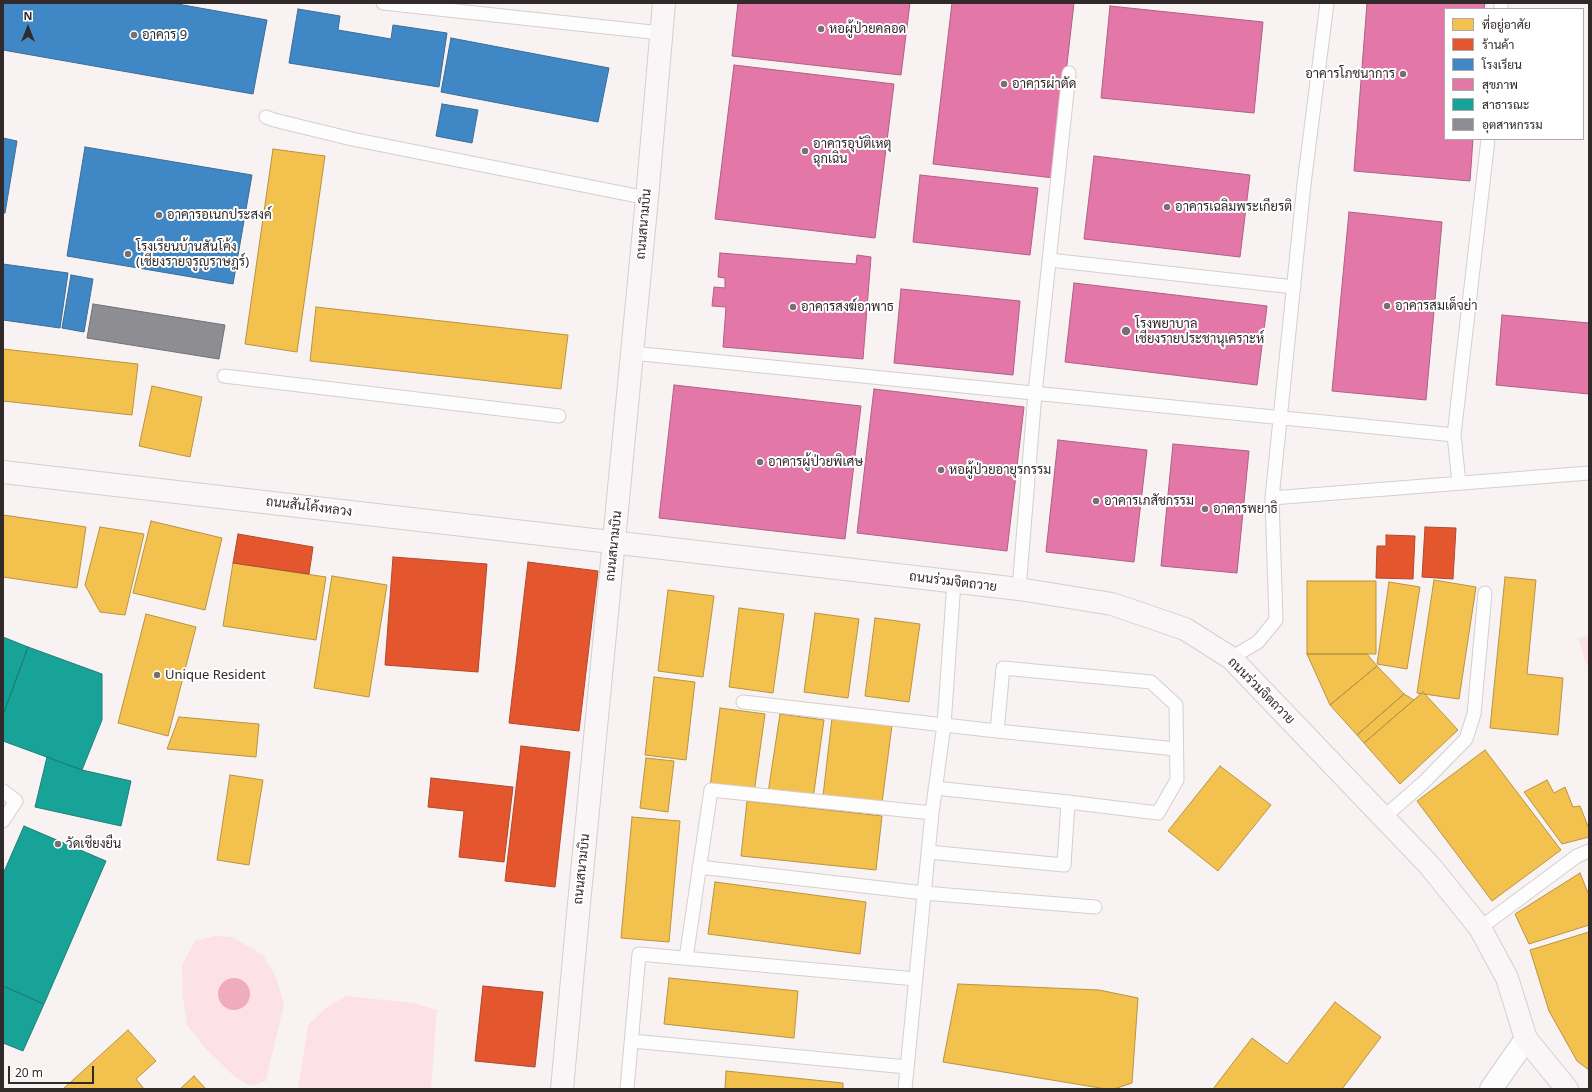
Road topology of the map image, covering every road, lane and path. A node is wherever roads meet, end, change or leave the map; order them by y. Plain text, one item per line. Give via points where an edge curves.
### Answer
1 (383, 3) edge
2 (664, 3) edge
3 (1327, 3) edge
4 (661, 32) junction
5 (1069, 73) dead end
6 (266, 117) dead end
7 (1488, 140) edge
8 (647, 198) junction
9 (1049, 260) junction
10 (1294, 287) junction
11 (632, 353) junction
12 (224, 376) dead end
13 (1035, 393) junction
14 (559, 416) dead end
15 (1280, 418) junction
16 (1454, 435) junction
17 (3, 472) edge
18 (1589, 473) edge
19 (1459, 483) junction
20 (1272, 498) junction
21 (614, 542) junction
22 (954, 582) junction
23 (1019, 590) junction
24 (1485, 593) dead end
25 (1231, 658) junction
26 (743, 702) dead end
27 (944, 725) junction
28 (997, 730) junction
29 (1176, 749) junction
30 (935, 788) junction
31 (3, 791) edge
32 (1068, 802) junction
33 (932, 813) junction
34 (1384, 817) junction
35 (3, 821) edge
36 (1589, 851) edge
37 (928, 852) junction
38 (699, 867) junction
39 (924, 893) junction
40 (1095, 907) dead end
41 (1480, 928) junction
42 (686, 958) junction
43 (916, 979) junction
44 (1526, 1039) junction
45 (632, 1041) junction
46 (907, 1067) junction
47 (562, 1089) edge
48 (627, 1089) edge
49 (905, 1089) edge
50 (1491, 1089) edge
51 (1567, 1089) edge

1 - 4 lane
2 - 4 street, ถนนสนามบิน
3 - 10 lane
4 - 8 street, ถนนสนามบิน
5 - 9 lane
6 - 8 lane via 352,139
7 - 16 lane
8 - 11 street, ถนนสนามบิน
9 - 10 lane
9 - 13 lane
10 - 15 lane
11 - 13 lane
11 - 21 street, ถนนสนามบิน
12 - 14 lane
13 - 15 lane
13 - 23 lane
15 - 16 lane
15 - 20 lane
16 - 19 lane
17 - 21 street, ถนนสันโค้งหลวง
18 - 19 lane
19 - 20 lane
20 - 25 lane via 1276,620 1258,642
21 - 22 street, ถนนร่วมจิตถวาย
21 - 47 street, ถนนสนามบิน
22 - 23 street, ถนนร่วมจิตถวาย
22 - 27 lane
23 - 25 street, ถนนร่วมจิตถวาย via 1112,604 1185,629
24 - 34 lane via 1474,714 1466,739 1423,783
25 - 34 street, ถนนร่วมจิตถวาย
26 - 27 lane
27 - 28 lane
27 - 30 lane
28 - 29 lane
28 - 29 lane via 1003,668 1151,682 1176,705
29 - 32 lane via 1177,780 1158,813
30 - 32 lane
30 - 33 lane
31 - 35 lane via 16,801
32 - 37 lane via 1064,865
33 - 37 lane
33 - 38 lane via 711,790
34 - 41 street, ถนนร่วมจิตถวาย via 1430,866
36 - 41 lane via 1577,856
37 - 39 lane
38 - 39 lane
38 - 42 lane
39 - 40 lane
39 - 43 lane
41 - 44 street, ถนนร่วมจิตถวาย via 1507,978
42 - 43 lane
42 - 45 lane via 639,954
43 - 46 lane
44 - 50 street
44 - 51 street, ถนนร่วมจิตถวาย
45 - 46 lane
45 - 48 lane
46 - 49 lane

